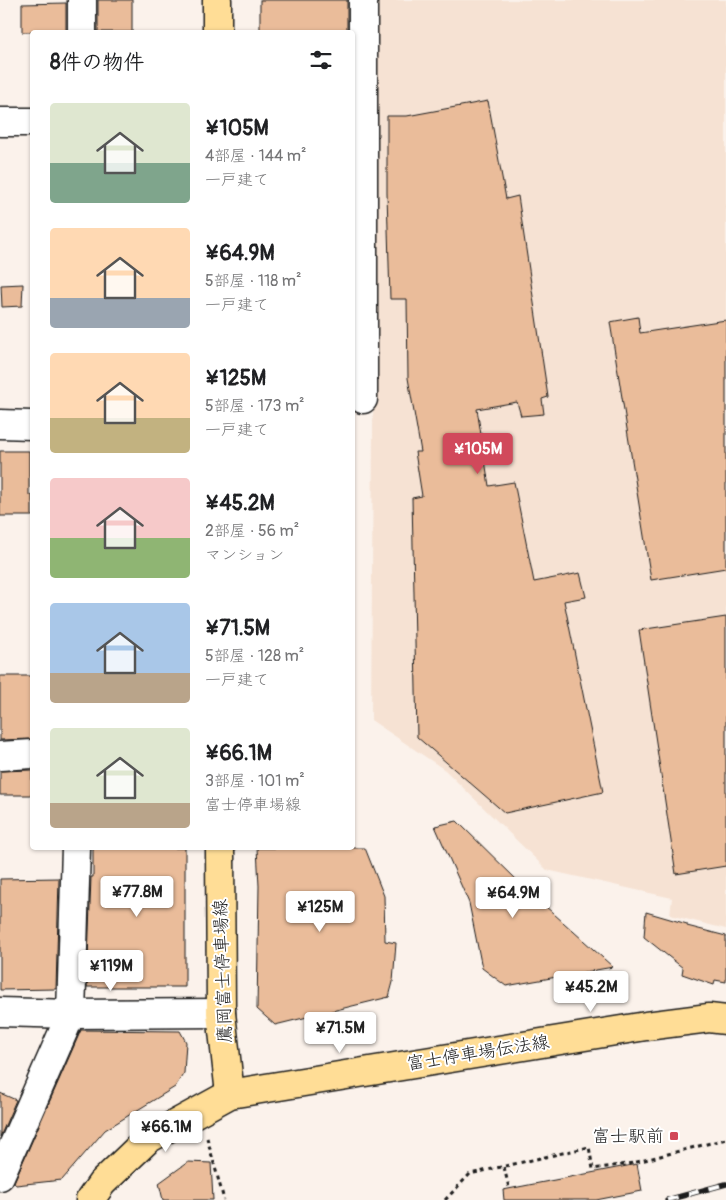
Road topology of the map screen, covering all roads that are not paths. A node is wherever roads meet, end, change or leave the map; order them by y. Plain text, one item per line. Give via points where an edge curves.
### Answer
1 (82, 0) edge
2 (217, 0) edge
3 (363, 0) edge
4 (82, 30) edge
5 (217, 30) edge
6 (0, 122) edge
7 (30, 122) edge
8 (363, 399) dead end
9 (0, 424) edge
10 (30, 425) edge
11 (30, 754) edge
12 (0, 756) edge
13 (76, 850) edge
14 (220, 850) edge
15 (0, 1012) edge
16 (221, 1013) junction
17 (71, 1014) junction
18 (726, 1020) edge
19 (230, 1094) junction
20 (0, 1176) edge
21 (90, 1200) edge

1 - 4 street
2 - 5 main road
3 - 8 street
6 - 7 street
9 - 10 street
11 - 12 street
13 - 17 street
14 - 16 main road, 鷹岡富士停車場線
15 - 17 street
16 - 17 street
16 - 19 main road, 鷹岡富士停車場線
17 - 20 street
18 - 19 main road, 富士停車場伝法線 via 709,1018 646,1026
19 - 21 main road, 富士停車場伝法線 via 148,1139 102,1183

